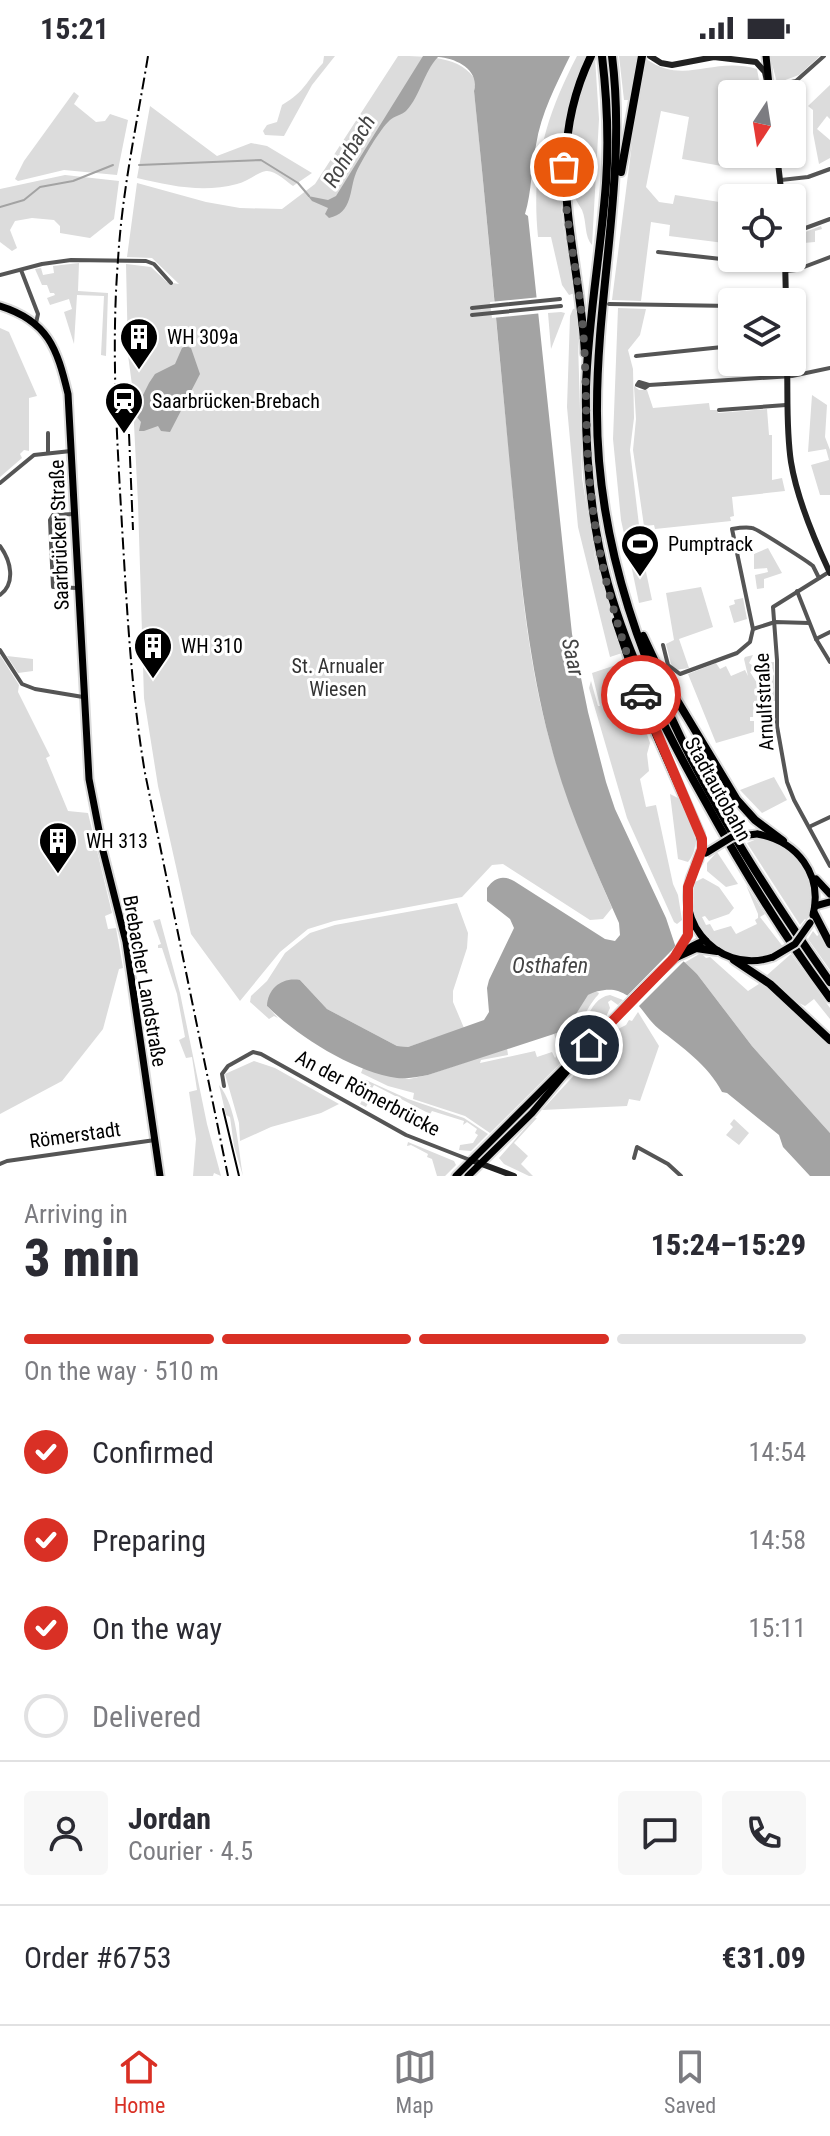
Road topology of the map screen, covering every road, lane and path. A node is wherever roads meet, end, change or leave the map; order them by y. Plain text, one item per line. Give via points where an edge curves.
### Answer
1 (591, 56) edge
2 (650, 56) edge
3 (824, 56) edge
4 (607, 57) edge
5 (761, 58) edge
6 (641, 60) edge
7 (767, 80) edge
8 (797, 80) edge
9 (779, 168) edge
10 (830, 169) edge
11 (781, 180) junction
12 (781, 184) edge
13 (615, 200) junction
14 (830, 219) edge
15 (806, 228) edge
16 (658, 252) dead end
17 (830, 257) edge
18 (718, 258) edge
19 (806, 266) edge
20 (21, 269) junction
21 (0, 275) edge
22 (171, 283) dead end
23 (560, 299) dead end
24 (609, 304) dead end
25 (0, 306) edge
26 (561, 306) dead end
27 (718, 306) edge
28 (472, 308) dead end
29 (472, 315) dead end
30 (597, 316) junction
31 (36, 323) junction
32 (718, 347) edge
33 (636, 356) dead end
34 (830, 368) edge
35 (806, 373) edge
36 (788, 376) joint
37 (586, 382) junction
38 (649, 385) dead end
39 (789, 405) junction
40 (719, 410) dead end
41 (48, 433) dead end
42 (71, 451) junction
43 (48, 452) junction
44 (0, 483) edge
45 (74, 514) junction
46 (0, 546) edge
47 (830, 573) edge
48 (819, 578) junction
49 (77, 588) junction
50 (797, 591) junction
51 (0, 595) edge
52 (613, 600) junction
53 (628, 604) junction
54 (775, 622) junction
55 (809, 623) junction
56 (753, 629) junction
57 (830, 632) edge
58 (816, 639) junction
59 (663, 645) dead end
60 (0, 650) edge
61 (830, 662) edge
62 (83, 697) junction
63 (90, 793) joint
64 (830, 817) edge
65 (811, 826) junction
66 (783, 841) junction
67 (696, 864) junction
68 (830, 866) edge
69 (810, 871) junction
70 (830, 894) edge
71 (830, 902) edge
72 (688, 906) junction
73 (814, 909) junction
74 (706, 941) junction
75 (830, 944) edge
76 (688, 946) junction
77 (717, 951) junction
78 (674, 958) joint
79 (734, 960) junction
80 (830, 982) edge
81 (830, 998) edge
82 (830, 1040) edge
83 (576, 1059) junction
84 (224, 1086) dead end
85 (155, 1140) junction
86 (634, 1158) dead end
87 (471, 1160) junction
88 (0, 1164) edge
89 (482, 1164) junction
90 (160, 1176) edge
91 (456, 1176) edge
92 (468, 1176) edge
93 (514, 1176) edge
94 (681, 1176) edge

1 - 37 highway via 570,116 564,167
2 - 5 street via 672,65 714,57
3 - 8 street
4 - 13 highway, Stadtautobahn via 618,132
4 - 30 highway, Stadtautobahn
5 - 7 main road
6 - 13 highway
9 - 11 street
10 - 11 street
11 - 12 street
13 - 30 highway, Stadtautobahn via 606,287
14 - 15 street
16 - 18 street
17 - 19 street
20 - 21 street
20 - 22 street via 71,260 146,261
20 - 31 street via 38,314
23 - 28 street
24 - 27 street
25 - 31 main road
26 - 29 street
30 - 37 highway, Stadtautobahn
30 - 53 highway, Stadtautobahn via 598,460 607,526
31 - 42 main road, Saarbrücker Straße via 54,348 64,377
32 - 33 street
34 - 35 street
36 - 38 street
36 - 39 street
37 - 52 highway, Stadtautobahn via 591,496
39 - 40 street
39 - 47 street via 793,469
41 - 43 street
42 - 43 street
42 - 45 main road, Saarbrücker Straße
43 - 44 street via 34,455
45 - 49 main road, Saarbrücker Straße
45 - 49 street via 53,515 50,520 53,587
46 - 51 street via 8,560 10,583
47 - 48 street
48 - 50 street
48 - 56 street via 812,564 758,530 732,529
49 - 62 main road, Saarbrücker Straße
50 - 54 street via 774,604
50 - 55 street
52 - 67 highway via 615,621 648,716 700,834
52 - 81 highway, Stadtautobahn via 681,758 742,866
53 - 66 highway via 660,672 727,785 749,815
53 - 80 highway, Stadtautobahn via 651,673 707,787
54 - 55 street
54 - 56 street
54 - 65 street, Arnulfstraße via 783,765 794,800
55 - 58 street
56 - 59 street via 743,650 682,674 668,665
57 - 58 street
58 - 61 street
60 - 62 street via 22,684
62 - 63 main road, Saarbrücker Straße
63 - 85 main road, Brebacher Landstraße via 126,942
64 - 65 street
65 - 68 street, Arnulfstraße
66 - 67 main road, bridge via 757,834 732,837
66 - 69 main road
67 - 72 main road
69 - 70 main road
69 - 73 main road
71 - 73 main road
72 - 74 main road
72 - 76 main road
73 - 75 highway
73 - 79 main road, bridge via 795,944 773,957
74 - 76 main road
74 - 77 main road
76 - 77 highway
76 - 78 highway
77 - 79 main road
78 - 83 main road
79 - 82 highway via 770,984
83 - 87 main road
83 - 89 main road via 546,1099
84 - 87 street, An der Römerbrücke via 224,1070 253,1052 406,1135
85 - 88 street, Römerstadt
85 - 90 main road, Brebacher Landstraße
86 - 94 street via 637,1147
87 - 89 street, An der Römerbrücke
87 - 91 main road
89 - 92 main road
89 - 93 street, An der Römerbrücke

